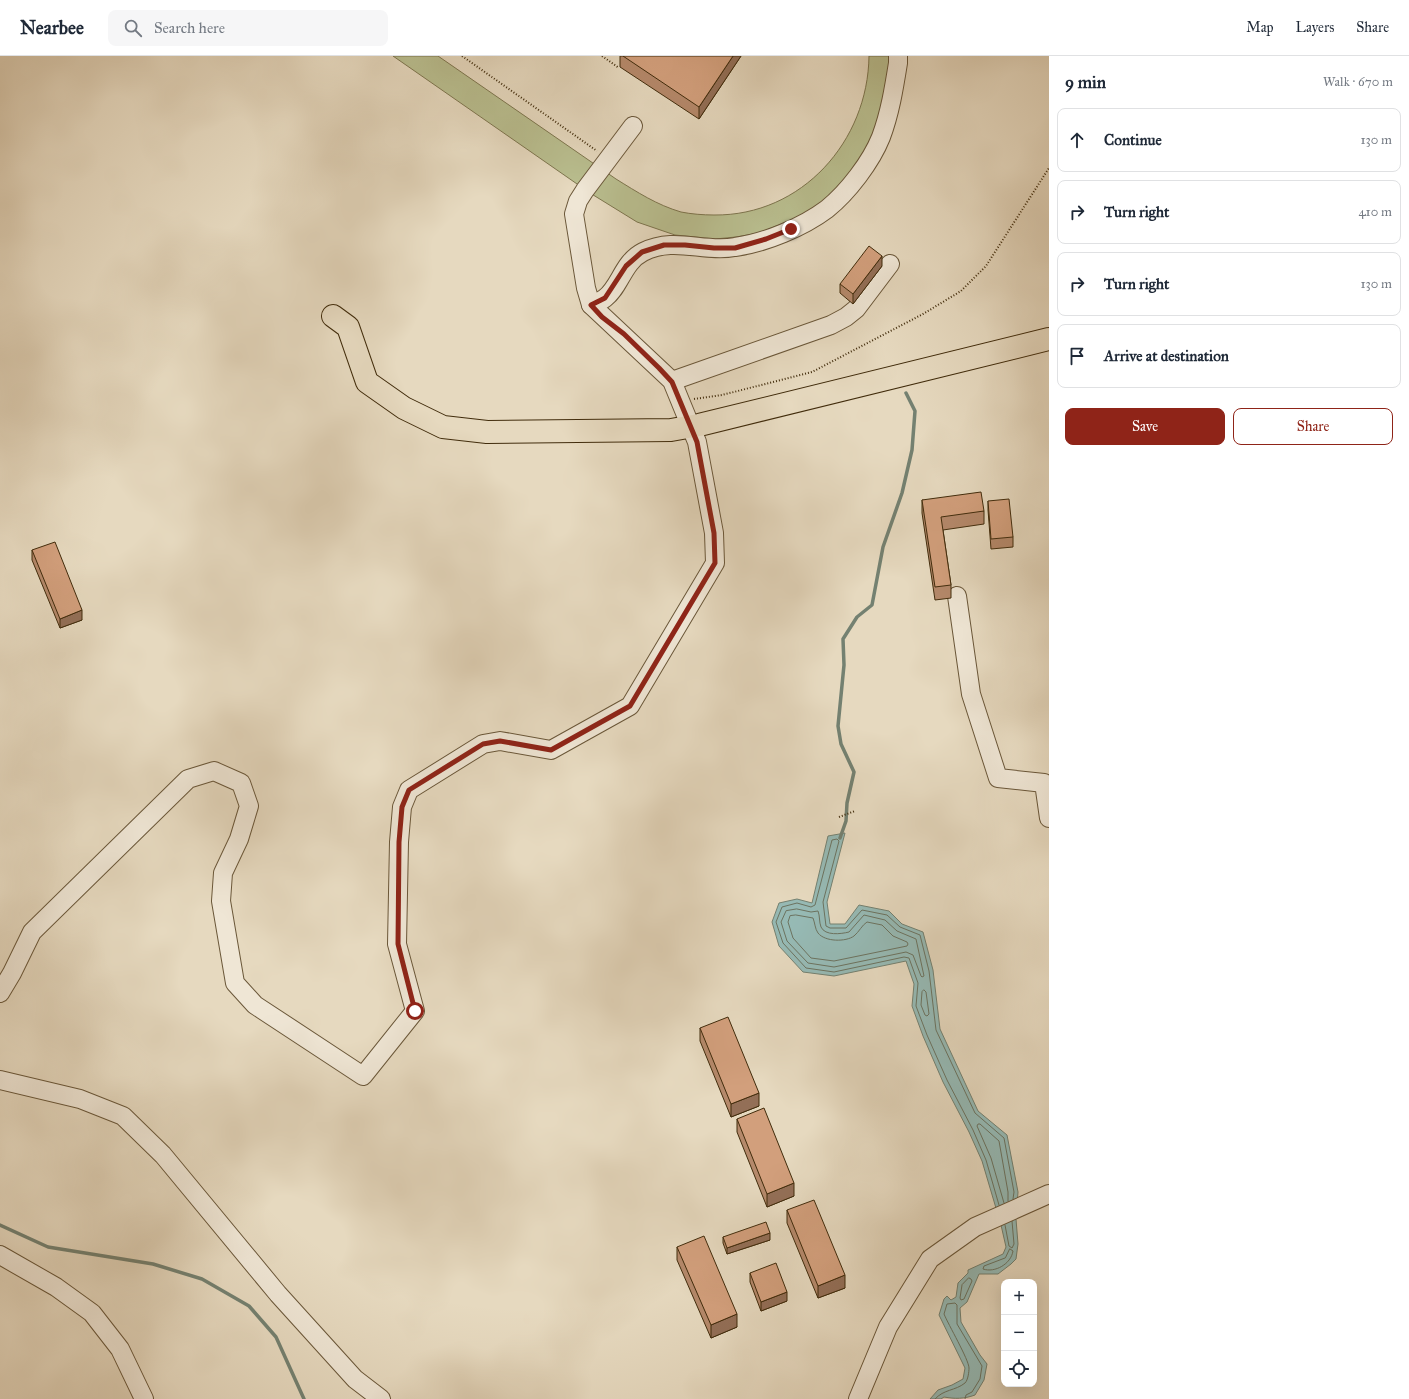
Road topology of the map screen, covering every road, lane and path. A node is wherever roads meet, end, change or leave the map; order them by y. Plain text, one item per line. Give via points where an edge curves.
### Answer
1 (462, 56) edge
2 (602, 56) edge
3 (898, 56) edge
4 (619, 68) dead end
5 (633, 126) dead end
6 (609, 159) junction
7 (1049, 168) edge
8 (890, 264) dead end
9 (591, 305) junction
10 (333, 316) dead end
11 (1049, 339) edge
12 (672, 382) junction
13 (680, 400) junction
14 (690, 427) junction
15 (957, 596) dead end
16 (855, 811) dead end
17 (839, 817) dead end
18 (1049, 818) edge
19 (0, 993) edge
20 (0, 1080) edge
21 (1047, 1196) edge
22 (0, 1255) edge
23 (144, 1399) edge
24 (381, 1399) edge
25 (858, 1399) edge

1 - 6 path
2 - 4 path
3 - 9 street via 888,115 880,138 856,178 827,208 791,229 735,248 664,245 642,252 626,266 605,298
5 - 6 street
6 - 9 street via 578,201 574,214
7 - 13 path via 986,266 961,290 923,314 812,372 722,396
8 - 12 street via 856,309 831,326
9 - 12 street
10 - 14 main road via 348,327 367,382 404,408 443,427 487,432 671,430
11 - 14 main road
12 - 13 street
13 - 14 street
14 - 19 street via 697,442 714,533 715,563 630,706 551,750 500,741 483,744 409,790 402,807 399,842 398,944 415,1011 363,1076 255,1005 235,983 221,901 223,873 239,839 249,806 241,783 214,771 188,779 32,932
15 - 18 street via 971,694 998,778 1044,783
16 - 17 path
20 - 24 street via 80,1099 124,1116 163,1155 278,1294 355,1379
21 - 25 street via 975,1227 930,1259 888,1327
22 - 23 street via 56,1287 92,1313 120,1349

